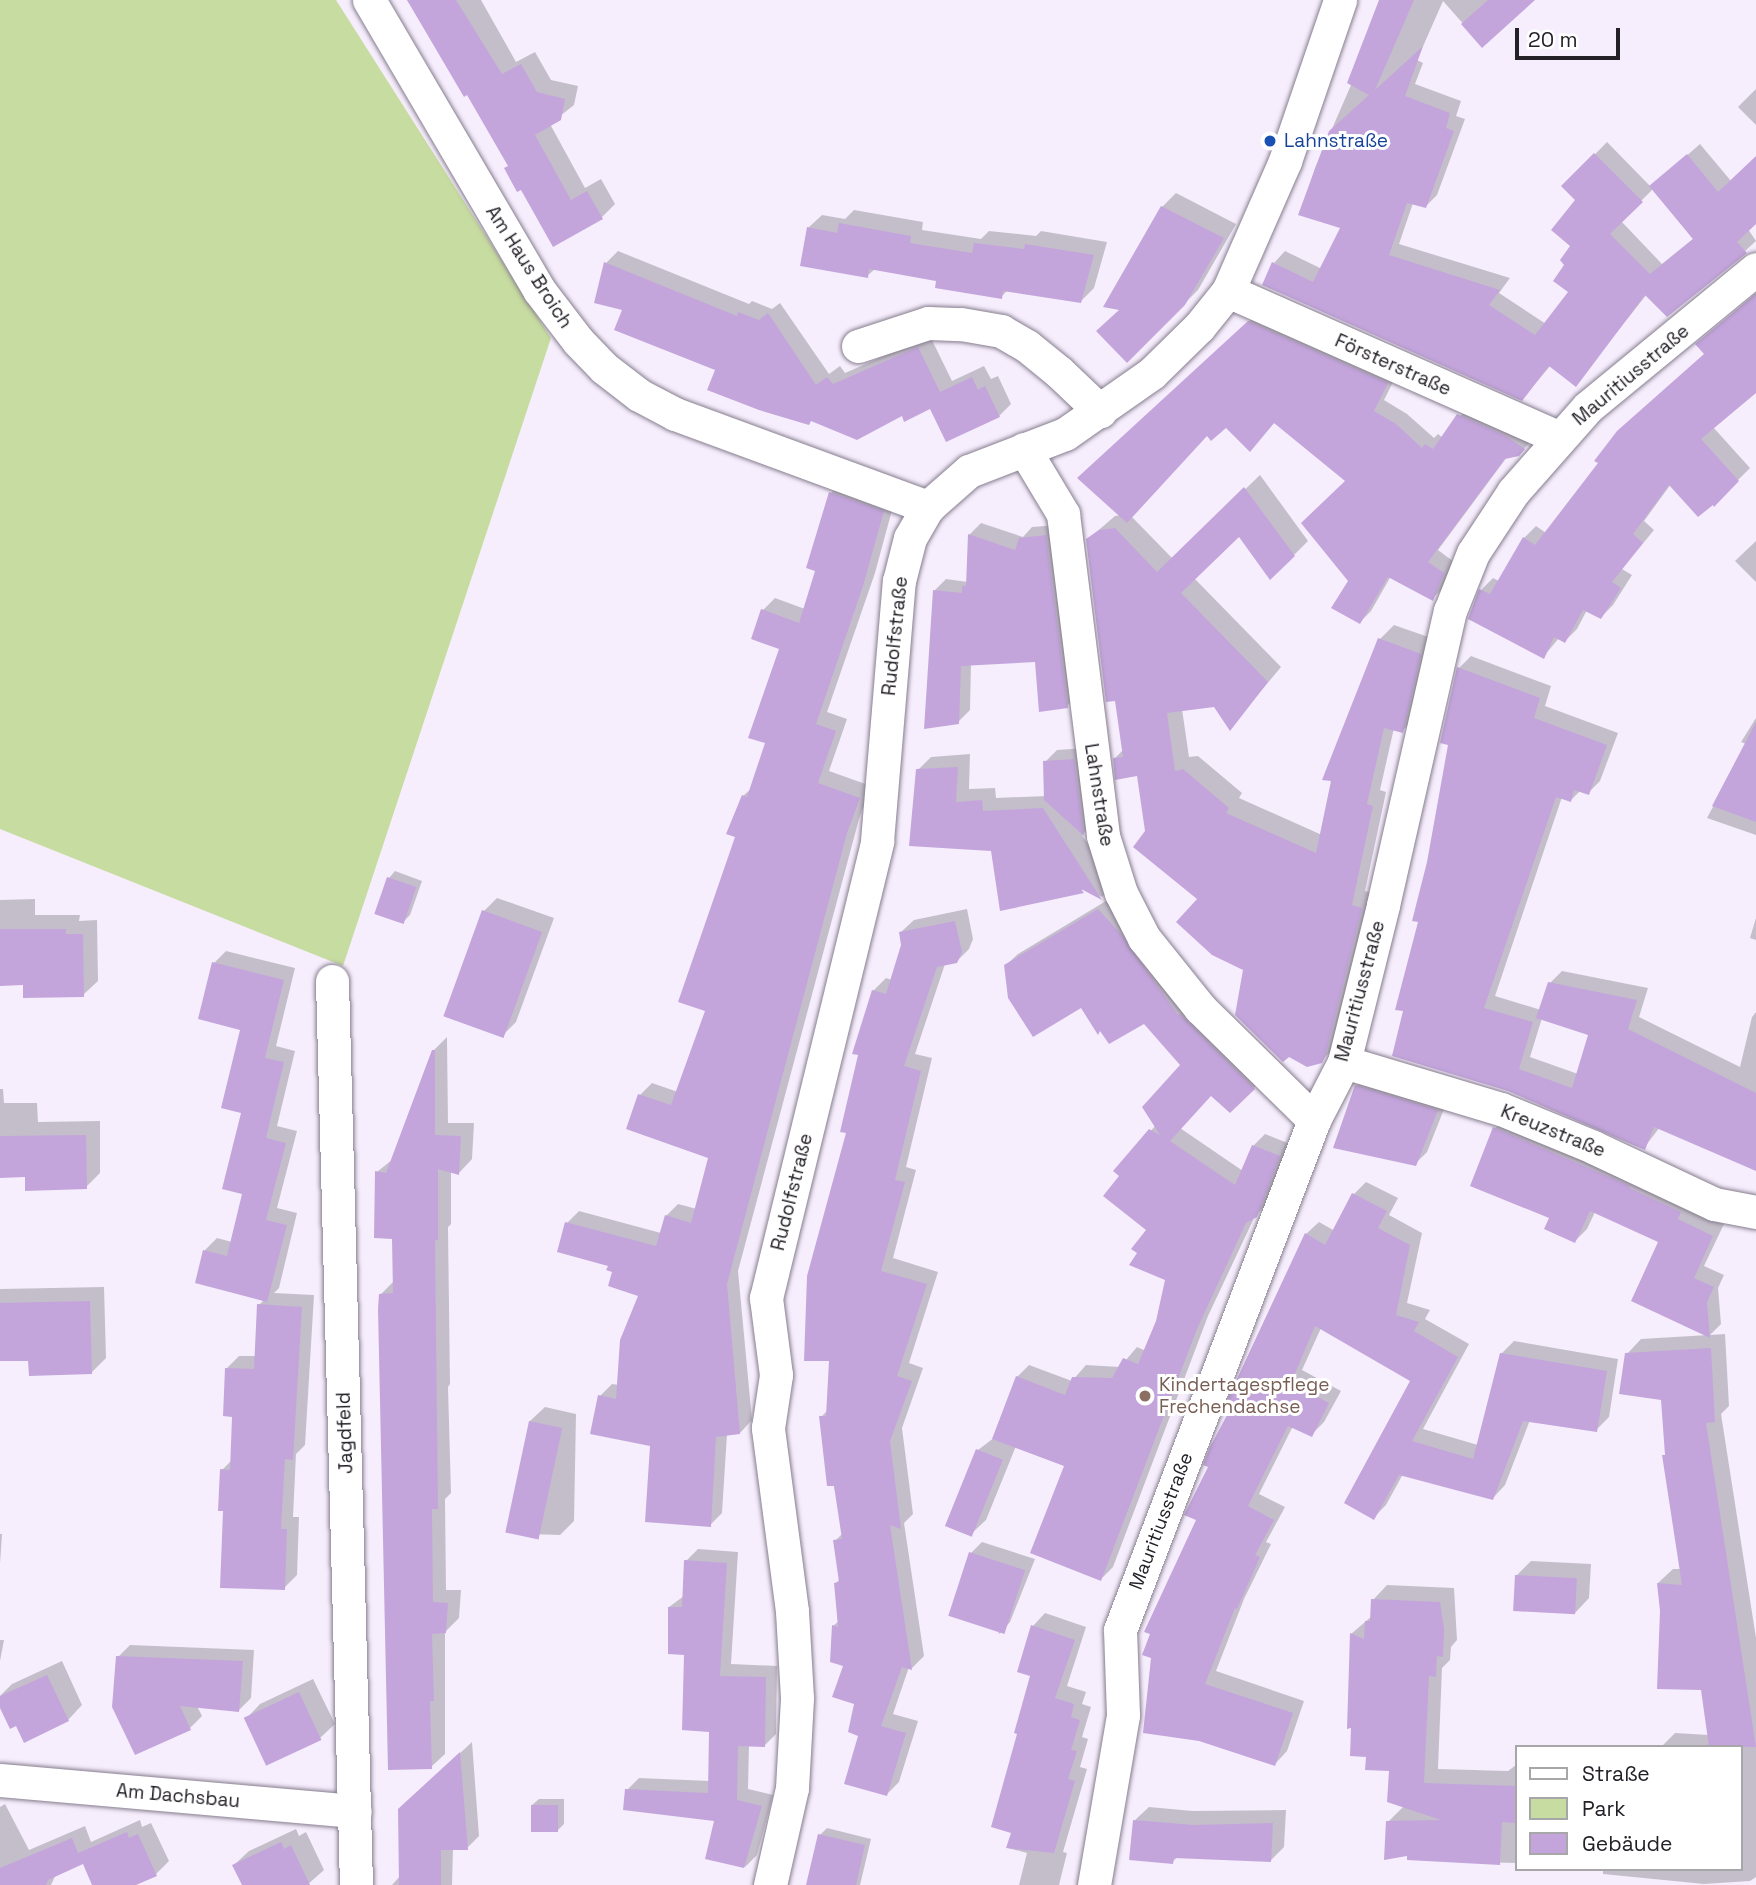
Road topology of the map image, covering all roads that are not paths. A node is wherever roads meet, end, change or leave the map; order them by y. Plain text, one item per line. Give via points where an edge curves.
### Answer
1 (369, 0) edge
2 (1340, 0) edge
3 (1756, 269) edge
4 (1228, 291) junction
5 (858, 346) dead end
6 (1100, 411) junction
7 (1559, 438) junction
8 (1024, 449) junction
9 (928, 507) junction
10 (332, 981) dead end
11 (1344, 1062) junction
12 (1314, 1120) junction
13 (1756, 1212) edge
14 (0, 1780) edge
15 (355, 1811) junction
16 (356, 1885) edge
17 (770, 1885) edge
18 (1094, 1885) edge

1 - 9 street, Am Haus Broich via 540,290 604,368 639,395 675,414
2 - 4 street via 1285,161
3 - 7 street, Mauritiusstraße via 1588,407
4 - 6 street via 1152,373
4 - 7 street, Försterstraße
5 - 6 street via 928,323 1001,331 1027,346
6 - 8 street via 1065,434
7 - 11 street, Mauritiusstraße via 1513,492 1473,554 1450,611
8 - 9 street via 970,471
8 - 12 street, Lahnstraße via 1063,514 1102,836 1121,893 1144,938 1185,991
9 - 17 street, Rudolfstraße via 910,538 899,581 877,841 766,1298 776,1375 768,1428 792,1611 797,1698 792,1788
10 - 15 street, Jagdfeld
11 - 12 street, Mauritiusstraße
11 - 13 street, Kreuzstraße via 1501,1109 1714,1204
12 - 18 street, Mauritiusstraße via 1120,1630 1123,1715
14 - 15 street, Am Dachsbau
15 - 16 street, Jagdfeld

